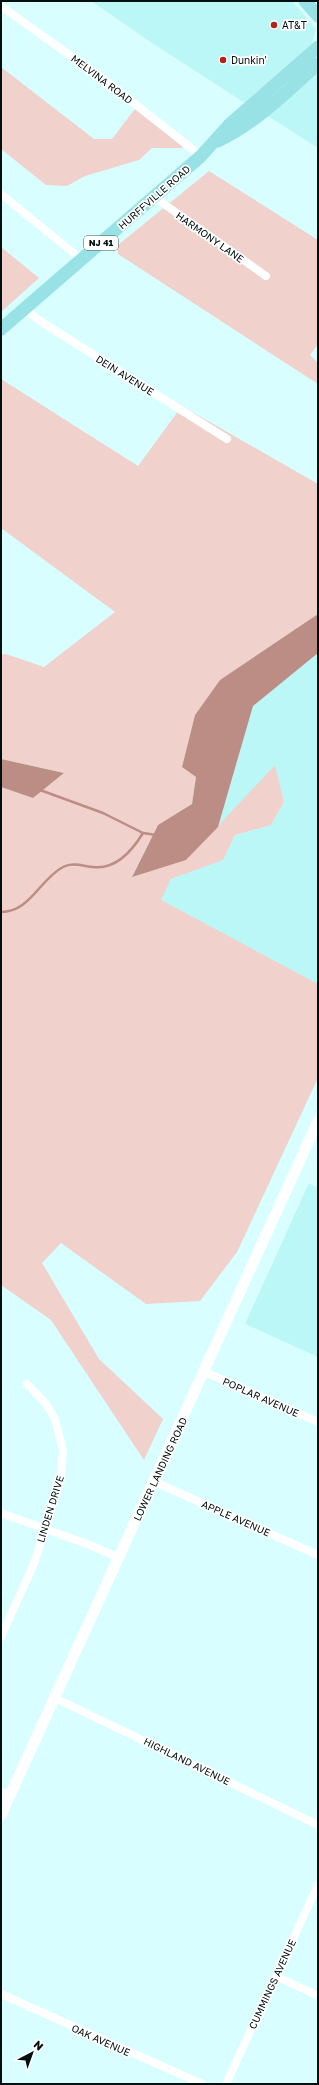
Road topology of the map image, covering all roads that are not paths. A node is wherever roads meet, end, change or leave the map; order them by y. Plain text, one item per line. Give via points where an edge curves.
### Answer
1 (305, 1) edge
2 (1, 6) edge
3 (318, 16) edge
4 (318, 47) edge
5 (318, 64) edge
6 (214, 143) junction
7 (201, 156) junction
8 (1, 194) edge
9 (154, 197) junction
10 (81, 259) junction
11 (266, 276) dead end
12 (25, 308) junction
13 (1, 329) edge
14 (227, 439) dead end
15 (318, 1121) edge
16 (205, 1372) junction
17 (27, 1384) dead end
18 (318, 1422) edge
19 (155, 1482) junction
20 (1, 1512) edge
21 (45, 1528) junction
22 (318, 1555) edge
23 (119, 1558) junction
24 (1, 1637) edge
25 (55, 1698) junction
26 (6, 1794) edge
27 (1, 1815) edge
28 (318, 1825) edge
29 (318, 1885) edge
30 (276, 1976) junction
31 (1, 1994) edge
32 (318, 1996) edge
33 (202, 2084) edge
34 (226, 2084) edge

1 - 3 main road
2 - 7 street, MELVINA ROAD via 107,82
4 - 6 main road, HURFFVILLE ROAD / NJ 41 via 229,125
5 - 6 main road, HURFFVILLE ROAD / NJ 41 via 257,118 236,133
6 - 7 main road, HURFFVILLE ROAD / NJ 41
7 - 9 main road, HURFFVILLE ROAD / NJ 41
8 - 10 street
9 - 10 main road, HURFFVILLE ROAD / NJ 41
9 - 11 street, HARMONY LANE
10 - 12 main road, HURFFVILLE ROAD / NJ 41
12 - 13 main road, HURFFVILLE ROAD / NJ 41
12 - 14 street, DEIN AVENUE via 37,319
15 - 16 main road, LOWER LANDING ROAD
16 - 18 street, POPLAR AVENUE
16 - 19 main road, LOWER LANDING ROAD
17 - 21 street, LINDEN DRIVE via 46,1404 55,1419 63,1450 61,1476
19 - 22 street, APPLE AVENUE
19 - 23 main road, LOWER LANDING ROAD
20 - 21 street
21 - 23 street
21 - 24 street, LINDEN DRIVE via 35,1561
23 - 25 main road, LOWER LANDING ROAD
25 - 26 main road, LOWER LANDING ROAD
25 - 28 street, HIGHLAND AVENUE
26 - 27 main road, LOWER LANDING ROAD
29 - 30 street, CUMMINGS AVENUE
30 - 32 street
30 - 34 street, CUMMINGS AVENUE
31 - 33 street, OAK AVENUE

